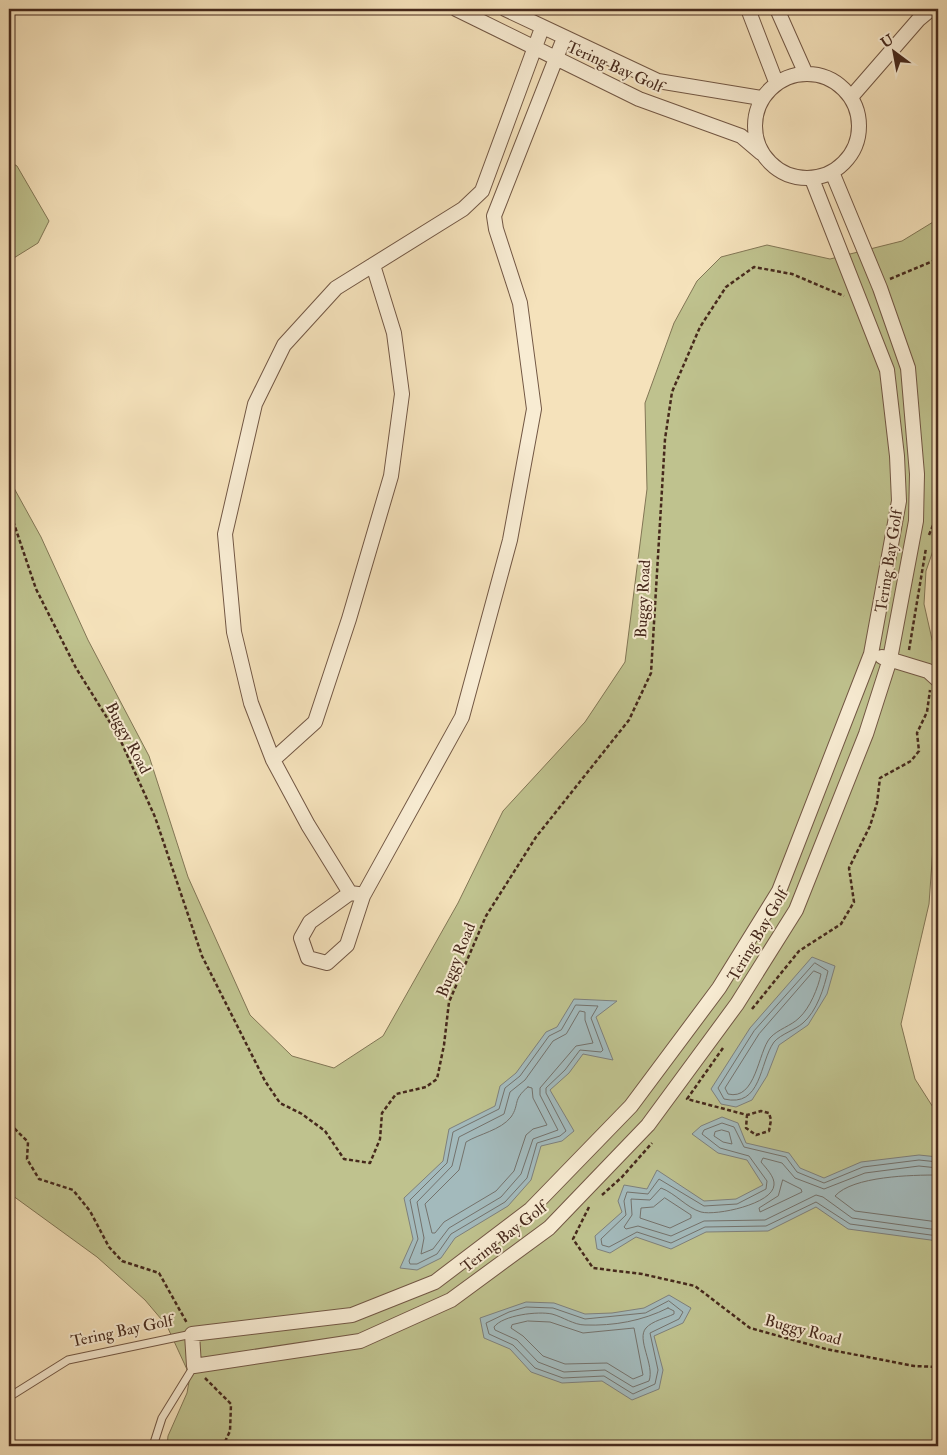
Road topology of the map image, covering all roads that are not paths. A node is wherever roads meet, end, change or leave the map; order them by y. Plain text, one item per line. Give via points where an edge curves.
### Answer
1 (456, 9) edge
2 (505, 9) edge
3 (748, 9) edge
4 (777, 9) edge
5 (931, 9) edge
6 (917, 14) edge
7 (542, 28) junction
8 (564, 38) junction
9 (533, 48) junction
10 (555, 59) junction
11 (805, 72) junction
12 (776, 82) junction
13 (852, 96) junction
14 (761, 98) junction
15 (761, 153) junction
16 (832, 172) junction
17 (812, 179) junction
18 (373, 265) junction
19 (871, 654) junction
20 (890, 659) junction
21 (936, 678) edge
22 (273, 760) junction
23 (357, 894) junction
24 (192, 1334) junction
25 (194, 1366) junction
26 (9, 1397) edge
27 (153, 1446) edge

1 - 9 street, Tering Bay Golf
2 - 7 street, Tering Bay Golf
3 - 12 street
4 - 11 street
5 - 6 street
6 - 13 street
7 - 8 street, Tering Bay Golf
7 - 9 street
8 - 10 street
8 - 14 street, Tering Bay Golf via 658,82
9 - 10 street, Tering Bay Golf
9 - 18 street via 482,191 463,210
10 - 15 street, Tering Bay Golf via 639,99 741,136
10 - 23 street via 494,216 520,303 534,409 510,540 462,717
11 - 12 street
11 - 13 street via 832,78
12 - 14 street
13 - 16 street via 860,124 858,133 853,152
14 - 15 street via 753,125
15 - 17 street, Tering Bay Golf via 782,173
16 - 17 street
16 - 20 street, Tering Bay Golf via 908,368 917,474 916,520
17 - 19 street, Tering Bay Golf via 888,370 898,456 899,502
18 - 22 street via 394,333 402,394 391,476 315,722
18 - 22 street via 336,288 284,345 255,404 225,534 234,632 251,703
19 - 20 street
19 - 24 street, Tering Bay Golf via 779,891 719,988 631,1106 532,1209 435,1282 352,1316
20 - 21 street via 928,671
20 - 25 street, Tering Bay Golf via 866,734 796,910 737,1004 648,1125 549,1228 452,1300 360,1341
22 - 23 street via 308,824
23 - 23 street via 346,945 327,963 308,958 301,938 310,922
24 - 25 street, Tering Bay Golf
24 - 26 lane, Tering Bay Golf via 68,1360
25 - 27 lane via 162,1418

